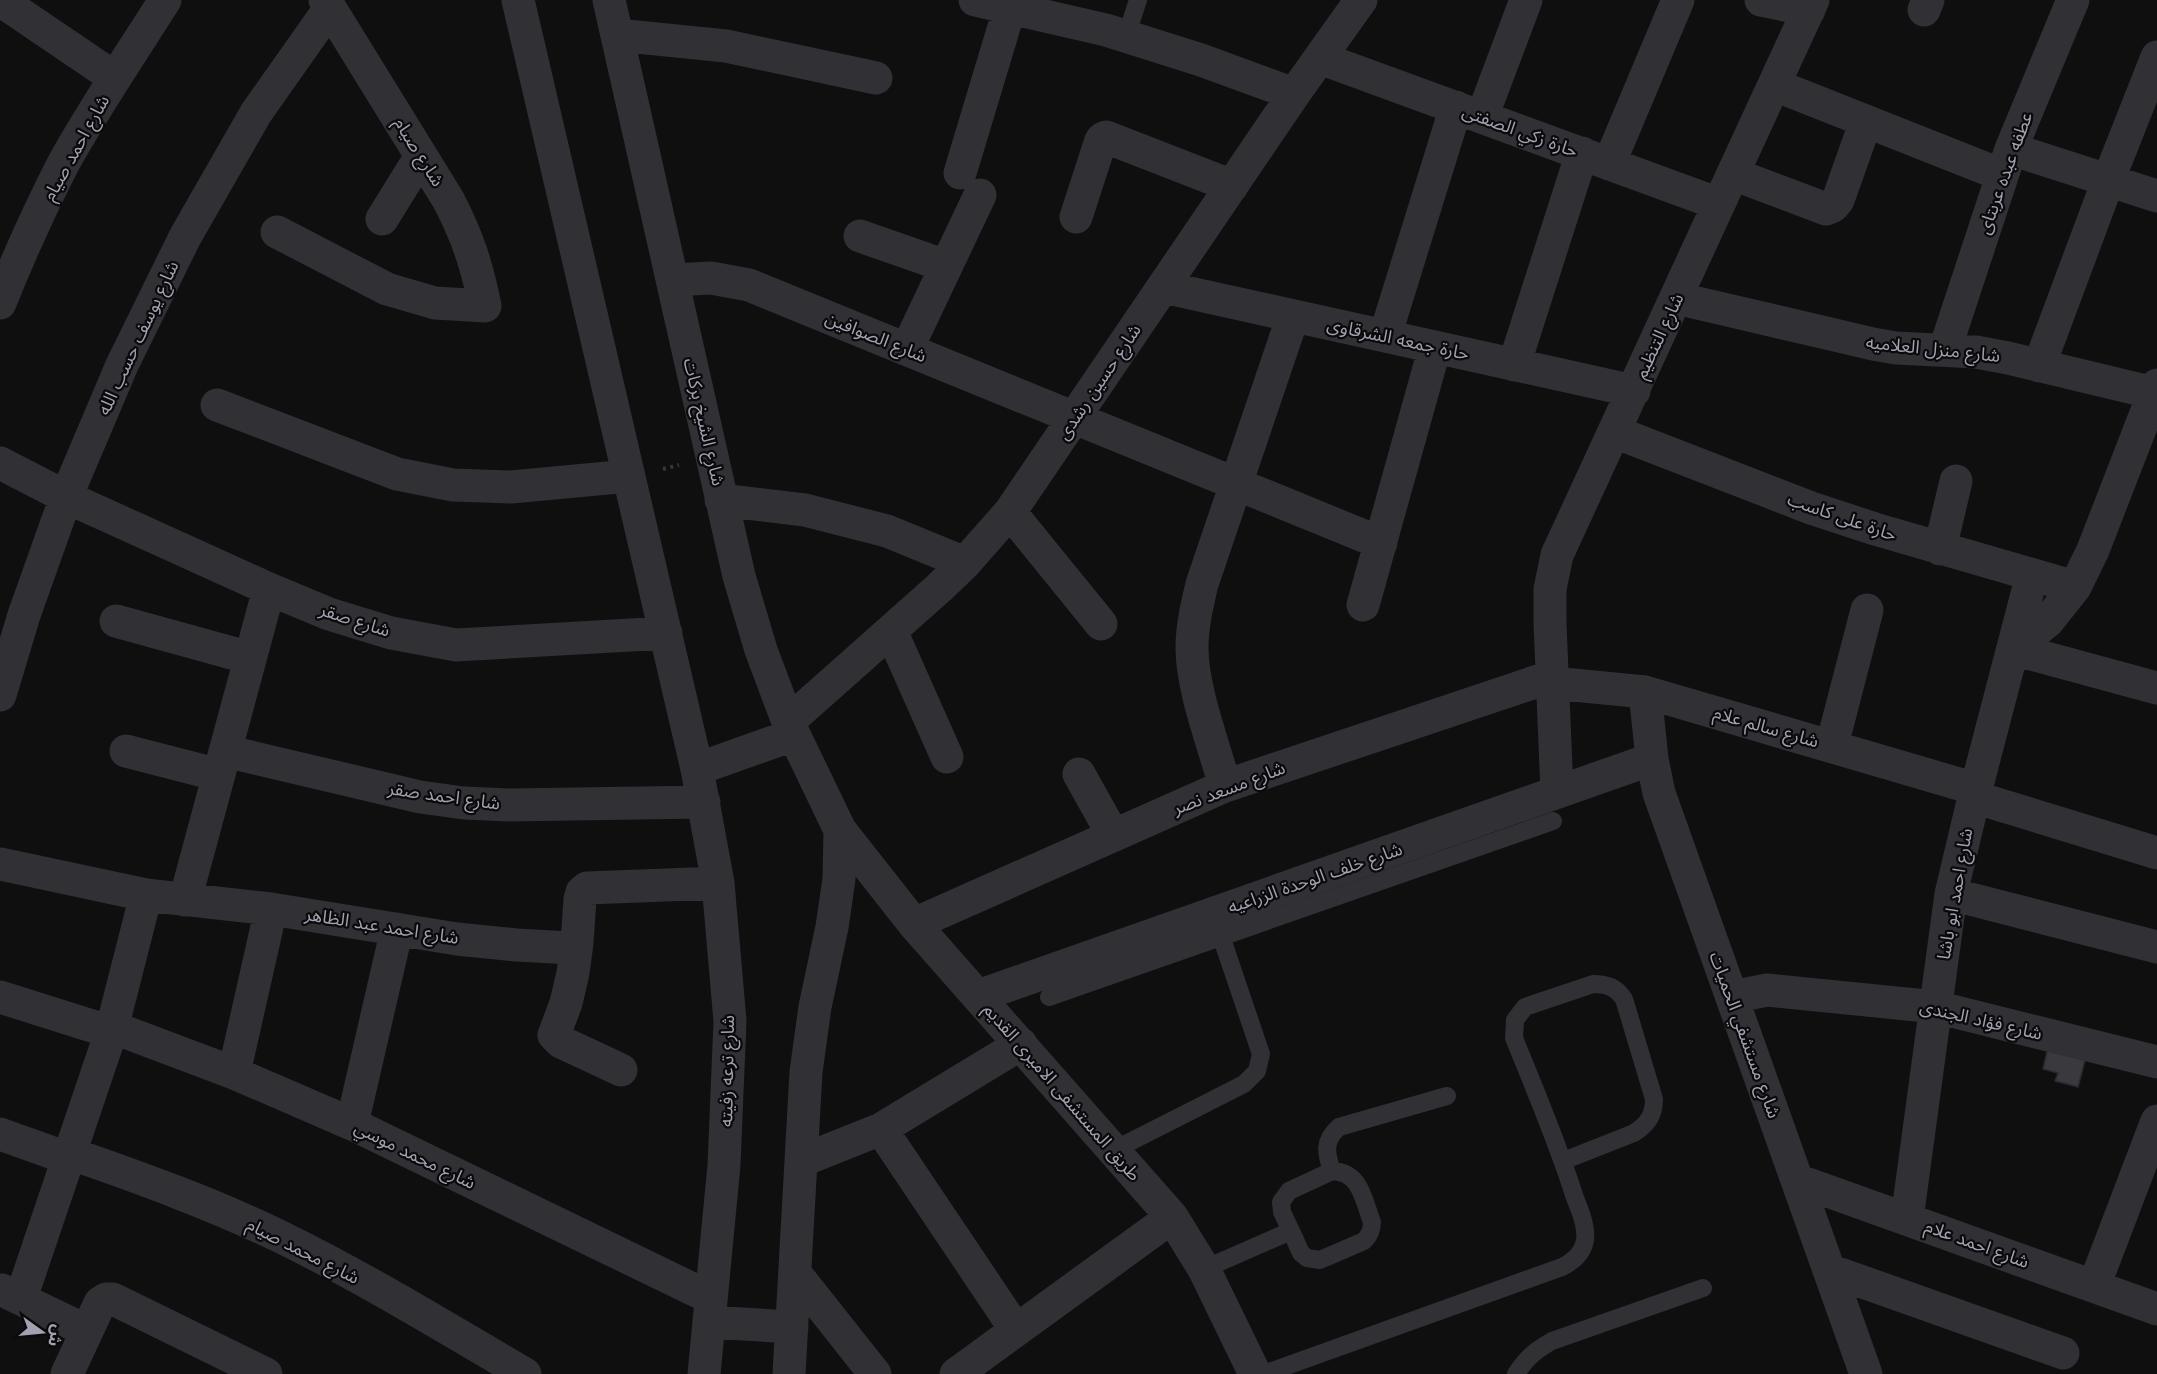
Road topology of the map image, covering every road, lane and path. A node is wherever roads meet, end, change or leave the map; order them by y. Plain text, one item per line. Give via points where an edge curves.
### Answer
1 (0, 0) edge
2 (165, 0) edge
3 (518, 0) edge
4 (609, 0) edge
5 (975, 0) edge
6 (1138, 0) edge
7 (1361, 0) edge
8 (1526, 0) edge
9 (1678, 0) edge
10 (1761, 0) edge
11 (2073, 0) edge
12 (327, 4) edge
13 (1811, 5) edge
14 (1010, 7) junction
15 (617, 35) junction
16 (1126, 37) junction
17 (2157, 57) edge
18 (1320, 58) junction
19 (115, 78) junction
20 (876, 78) dead end
21 (1774, 85) junction
22 (1294, 94) junction
23 (1469, 112) junction
24 (1866, 121) junction
25 (421, 156) junction
26 (1595, 158) junction
27 (2007, 162) junction
28 (1733, 174) junction
29 (2108, 181) junction
30 (1232, 186) junction
31 (2157, 196) edge
32 (1719, 204) junction
33 (1076, 217) dead end
34 (382, 219) dead end
35 (276, 232) dead end
36 (860, 236) dead end
37 (946, 266) junction
38 (672, 280) junction
39 (1163, 287) junction
40 (1676, 298) junction
41 (0, 303) edge
42 (1293, 316) junction
43 (1385, 336) junction
44 (1435, 347) junction
45 (907, 349) junction
46 (1945, 349) junction
47 (1514, 365) junction
48 (2039, 366) junction
49 (2156, 389) edge
50 (1634, 391) junction
51 (217, 405) dead end
52 (1076, 417) junction
53 (1615, 432) junction
54 (712, 458) junction
55 (0, 463) edge
56 (629, 476) junction
57 (1956, 481) dead end
58 (1235, 484) junction
59 (66, 497) junction
60 (721, 500) junction
61 (1010, 512) junction
62 (1381, 543) junction
63 (1940, 549) junction
64 (965, 563) junction
65 (2032, 575) junction
66 (2075, 587) junction
67 (269, 589) junction
68 (1364, 605) dead end
69 (1867, 610) dead end
70 (116, 621) dead end
71 (1101, 624) dead end
72 (891, 631) junction
73 (666, 633) junction
74 (2013, 649) junction
75 (250, 658) junction
76 (1553, 680) junction
77 (2157, 688) edge
78 (1645, 692) junction
79 (0, 695) edge
80 (791, 728) junction
81 (1832, 746) junction
82 (126, 751) dead end
83 (947, 757) dead end
84 (1652, 759) junction
85 (222, 763) junction
86 (697, 769) junction
87 (1079, 774) dead end
88 (1225, 786) junction
89 (1975, 793) junction
90 (704, 802) junction
91 (1555, 807) junction
92 (840, 830) junction
93 (1113, 836) junction
94 (2157, 854) edge
95 (0, 864) edge
96 (718, 883) junction
97 (1951, 894) junction
98 (146, 896) junction
99 (185, 900) junction
100 (271, 909) junction
101 (914, 924) junction
102 (397, 928) junction
103 (1221, 936) junction
104 (577, 943) junction
105 (2157, 947) edge
106 (978, 996) junction
107 (0, 997) edge
108 (1049, 997) dead end
109 (1732, 997) junction
110 (1936, 1006) junction
111 (112, 1030) junction
112 (1021, 1044) junction
113 (2157, 1062) edge
114 (621, 1070) dead end
115 (234, 1073) junction
116 (1447, 1095) dead end
117 (2157, 1120) edge
118 (352, 1124) junction
119 (881, 1130) junction
120 (0, 1134) edge
121 (1114, 1150) junction
122 (68, 1155) junction
123 (801, 1161) junction
124 (1563, 1161) junction
125 (1332, 1171) junction
126 (1797, 1180) junction
127 (1172, 1217) junction
128 (1907, 1219) junction
129 (1291, 1231) junction
130 (1204, 1269) junction
131 (1829, 1270) junction
132 (795, 1274) junction
133 (2094, 1286) junction
134 (1703, 1288) dead end
135 (10, 1293) edge
136 (2157, 1309) edge
137 (710, 1310) junction
138 (792, 1327) junction
139 (1016, 1330) junction
140 (87, 1331) junction
141 (2063, 1353) dead end
142 (1870, 1372) edge
143 (1254, 1373) edge
144 (67, 1374) edge
145 (266, 1374) edge
146 (525, 1374) edge
147 (704, 1374) edge
148 (789, 1374) edge
149 (875, 1374) edge
150 (956, 1374) edge
151 (1516, 1374) edge

1 - 19 street
2 - 19 street, شارع احمد صيام
3 - 56 street
4 - 15 street, شارع الشيخ بركات
5 - 14 street
6 - 16 lane
7 - 18 street, شارع حسين رشدى
8 - 23 street
9 - 26 street
10 - 13 street
11 - 27 street, عطفه عبده عربتاى
12 - 25 street, شارع صيام
12 - 59 street, شارع يوسف حسب الله via 256,113 185,237 122,365
13 - 21 street, شارع التنظيم
14 - 16 street
14 - 37 street via 970,184
15 - 20 street via 726,46
15 - 38 street, شارع الشيخ بركات
16 - 22 street
17 - 29 street
18 - 22 street, شارع حسين رشدى
18 - 23 street, حارة زكي الصفتى
19 - 41 street, شارع احمد صيام via 64,163 20,252
21 - 24 street
21 - 28 street, شارع التنظيم
22 - 30 street, شارع حسين رشدى
23 - 26 street, حارة زكي الصفتى
23 - 43 street
24 - 27 street
24 - 28 street via 1838,200 1826,209
25 - 34 street
25 - 35 street, شارع صيام via 466,234 485,306 435,303 387,289
26 - 32 street, حارة زكي الصفتى
26 - 47 street
27 - 29 street
27 - 46 street, عطفه عبده عربتاى
28 - 32 street, شارع التنظيم
29 - 31 street
29 - 48 street
30 - 33 street via 1106,137 1100,143
30 - 39 street, شارع حسين رشدى
32 - 40 street, شارع التنظيم
36 - 37 street
37 - 45 street
38 - 45 street, شارع الصوافين via 711,278 749,285
38 - 54 street, شارع الشيخ بركات
39 - 42 street, حارة جمعه الشرقاوى
39 - 52 street, شارع حسين رشدى
40 - 46 street, شارع منزل العلاميه via 1873,344
40 - 50 street, شارع التنظيم
42 - 43 street, حارة جمعه الشرقاوى
42 - 58 street
43 - 44 street, حارة جمعه الشرقاوى
44 - 47 street, حارة جمعه الشرقاوى
44 - 62 street
45 - 52 street, شارع الصوافين
46 - 48 street, شارع منزل العلاميه
47 - 50 street, حارة جمعه الشرقاوى
48 - 49 street, شارع منزل العلاميه
49 - 66 street
50 - 53 street, شارع التنظيم
51 - 56 street via 397,474 453,485 511,487
52 - 58 street, شارع الصوافين
52 - 61 street, شارع حسين رشدى
53 - 63 street, حارة على كاسب via 1811,508
53 - 76 street, شارع التنظيم via 1557,555 1550,589
54 - 56 path
54 - 60 street, شارع الشيخ بركات
55 - 59 street, شارع صقر
56 - 73 street
57 - 63 street
58 - 62 street, شارع الصوافين
58 - 88 street via 1202,584 1194,616 1192,649 1196,681
59 - 67 street, شارع صقر
59 - 79 street, شارع يوسف حسب الله
60 - 64 street via 805,510 887,531
60 - 80 street, شارع الشيخ بركات via 761,650
61 - 64 street, شارع حسين رشدى
61 - 71 street
62 - 68 street
63 - 65 street, حارة على كاسب
64 - 72 street, شارع حسين رشدى
65 - 66 street, حارة على كاسب
65 - 74 street, شارع احمد ابو باشا
66 - 74 street via 2048,621
67 - 73 street, شارع صقر via 329,614 391,633 456,645
67 - 75 street
69 - 81 street
70 - 75 street
72 - 80 street, شارع حسين رشدى
72 - 83 street
73 - 86 street
74 - 77 street
74 - 89 street, شارع احمد ابو باشا
75 - 85 street
76 - 78 street, شارع سالم علام
76 - 88 street, شارع مسعد نصر
76 - 91 street, شارع التنظيم
78 - 81 street, شارع سالم علام
78 - 84 street, شارع مستشفي الحميات
80 - 86 street
80 - 92 street, شارع الشيخ بركات
81 - 89 street, شارع سالم علام
82 - 85 street, شارع احمد صقر
84 - 91 street, شارع خلف الوحدة الزراعيه
84 - 109 street, شارع مستشفي الحميات via 1659,793
85 - 90 street, شارع احمد صقر via 464,803
85 - 99 street
86 - 90 street, شارع ترعه زفيته
87 - 93 street
88 - 93 street, شارع مسعد نصر
89 - 94 street, شارع سالم علام
89 - 97 street, شارع احمد ابو باشا
90 - 96 street, شارع ترعه زفيته
91 - 103 lane
91 - 106 street, شارع خلف الوحدة الزراعيه
92 - 101 street, طريق المستشفى الاميرى القديم
92 - 123 street via 839,879 810,1040
93 - 101 street, شارع مسعد نصر
95 - 98 street, شارع احمد عبد الظاهر
96 - 104 street via 586,888 580,899
96 - 137 street, شارع ترعه زفيته via 730,1021 724,1165
97 - 105 street
97 - 110 street, شارع احمد ابو باشا
98 - 99 street, شارع احمد عبد الظاهر
98 - 111 street
99 - 100 street, شارع احمد عبد الظاهر
100 - 102 street, شارع احمد عبد الظاهر
100 - 115 street
101 - 106 street, طريق المستشفى الاميرى القديم
102 - 104 street, شارع احمد عبد الظاهر via 517,945 570,948
102 - 118 street
103 - 108 lane
103 - 121 lane via 1261,1054 1257,1071 1244,1083
104 - 114 street via 566,1003 554,1035
106 - 112 street, طريق المستشفى الاميرى القديم
107 - 111 street, شارع محمد موسي
109 - 110 street, شارع فؤاد الجندى via 1767,990
109 - 126 street, شارع مستشفي الحميات
110 - 113 street, شارع فؤاد الجندى
110 - 128 street, شارع احمد ابو باشا
111 - 115 street, شارع محمد موسي
111 - 122 street
112 - 119 street
112 - 121 street, طريق المستشفى الاميرى القديم
115 - 118 street, شارع محمد موسي
116 - 125 lane via 1339,1127 1326,1148
117 - 133 street
118 - 137 street, شارع محمد موسي
119 - 123 street
119 - 139 street
120 - 122 street, شارع محمد صيام
121 - 127 street, طريق المستشفى الاميرى القديم
122 - 135 street
122 - 146 street, شارع محمد صيام via 177,1191 281,1237
123 - 132 street
124 - 124 lane via 1514,1038 1515,1020 1525,1007 1603,984 1624,999 1654,1107 1645,1126 1634,1133
124 - 143 lane via 1585,1228 1585,1241 1572,1262
125 - 129 lane via 1284,1196 1281,1207
125 - 129 lane via 1356,1180 1372,1222 1370,1236 1314,1260 1301,1253
126 - 128 street, شارع احمد علام
126 - 131 street, شارع مستشفي الحميات
127 - 130 street, طريق المستشفى الاميرى القديم
127 - 139 street
128 - 133 street, شارع احمد علام
129 - 130 lane
130 - 143 street, طريق المستشفى الاميرى القديم
131 - 141 street
131 - 142 street, شارع مستشفي الحميات
132 - 138 street
132 - 149 street
133 - 136 street, شارع احمد علام
134 - 151 lane via 1552,1341 1536,1350
135 - 140 street
137 - 138 street
137 - 147 street, شارع ترعه زفيته
138 - 148 street
139 - 150 street
140 - 144 street
140 - 145 street via 100,1303 113,1299

